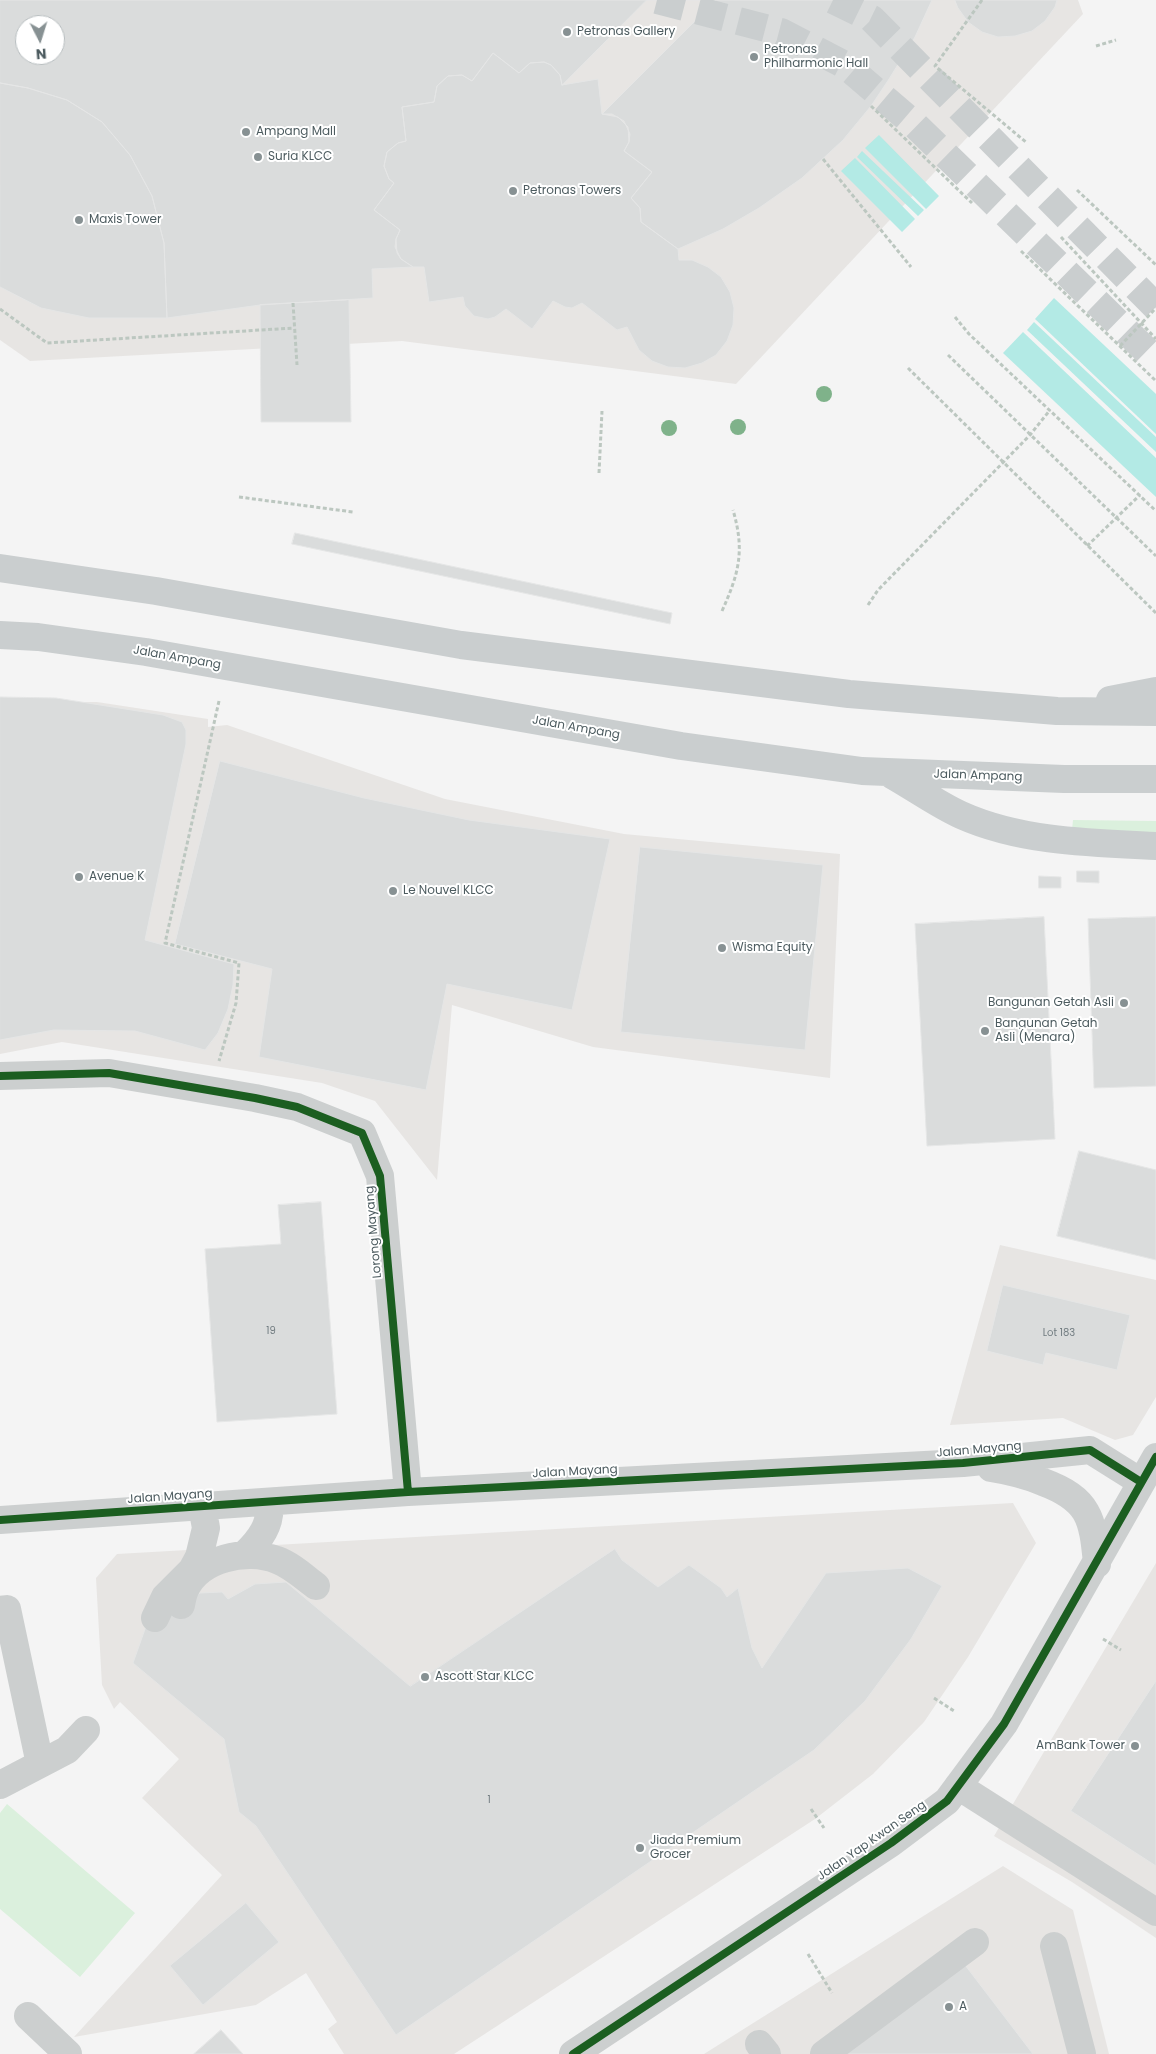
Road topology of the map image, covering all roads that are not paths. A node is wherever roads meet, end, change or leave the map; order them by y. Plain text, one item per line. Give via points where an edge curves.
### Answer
1 (0, 568) edge
2 (0, 635) edge
3 (1156, 691) edge
4 (1057, 711) junction
5 (1156, 712) edge
6 (888, 772) junction
7 (1156, 779) edge
8 (1156, 846) edge
9 (0, 1076) edge
10 (1156, 1457) edge
11 (963, 1464) junction
12 (1141, 1482) junction
13 (408, 1492) junction
14 (269, 1502) junction
15 (202, 1506) junction
16 (0, 1520) edge
17 (244, 1555) junction
18 (207, 1560) junction
19 (1097, 1564) junction
20 (316, 1586) dead end
21 (181, 1605) dead end
22 (2, 1607) edge
23 (155, 1618) dead end
24 (86, 1730) dead end
25 (40, 1764) junction
26 (0, 1785) edge
27 (958, 1786) junction
28 (1156, 1912) edge
29 (975, 1942) dead end
30 (1054, 1946) dead end
31 (28, 2016) dead end
32 (68, 2054) edge
33 (573, 2054) edge
34 (824, 2054) edge
35 (1082, 2054) edge

1 - 4 main road via 156,591 461,645 849,694
2 - 6 main road, Jalan Ampang via 146,652 681,746
3 - 4 main road
4 - 5 main road
6 - 7 main road, Jalan Ampang
6 - 8 main road via 961,815 1007,830 1084,843
9 - 13 street, Lorong Mayang via 109,1073 296,1107 362,1133 380,1176
10 - 12 street, Jalan Yap Kwan Seng
11 - 12 street, Jalan Mayang via 1090,1450
11 - 13 street, Jalan Mayang
11 - 19 street, Jalan Mayang via 1019,1472 1072,1494 1089,1520
12 - 19 street, Jalan Yap Kwan Seng
13 - 14 street, Jalan Mayang
14 - 15 street, Jalan Mayang
14 - 17 street via 271,1515 262,1535
15 - 16 street, Jalan Mayang
15 - 18 street
17 - 18 street
17 - 20 street via 278,1560
18 - 21 street via 185,1589
18 - 23 street via 192,1570 166,1597
19 - 27 street, Jalan Yap Kwan Seng via 1004,1724
22 - 25 street
24 - 25 street via 67,1750
25 - 26 street
27 - 28 street
27 - 33 street, Jalan Yap Kwan Seng via 935,1811 891,1843
29 - 34 street
30 - 35 street
31 - 32 street

